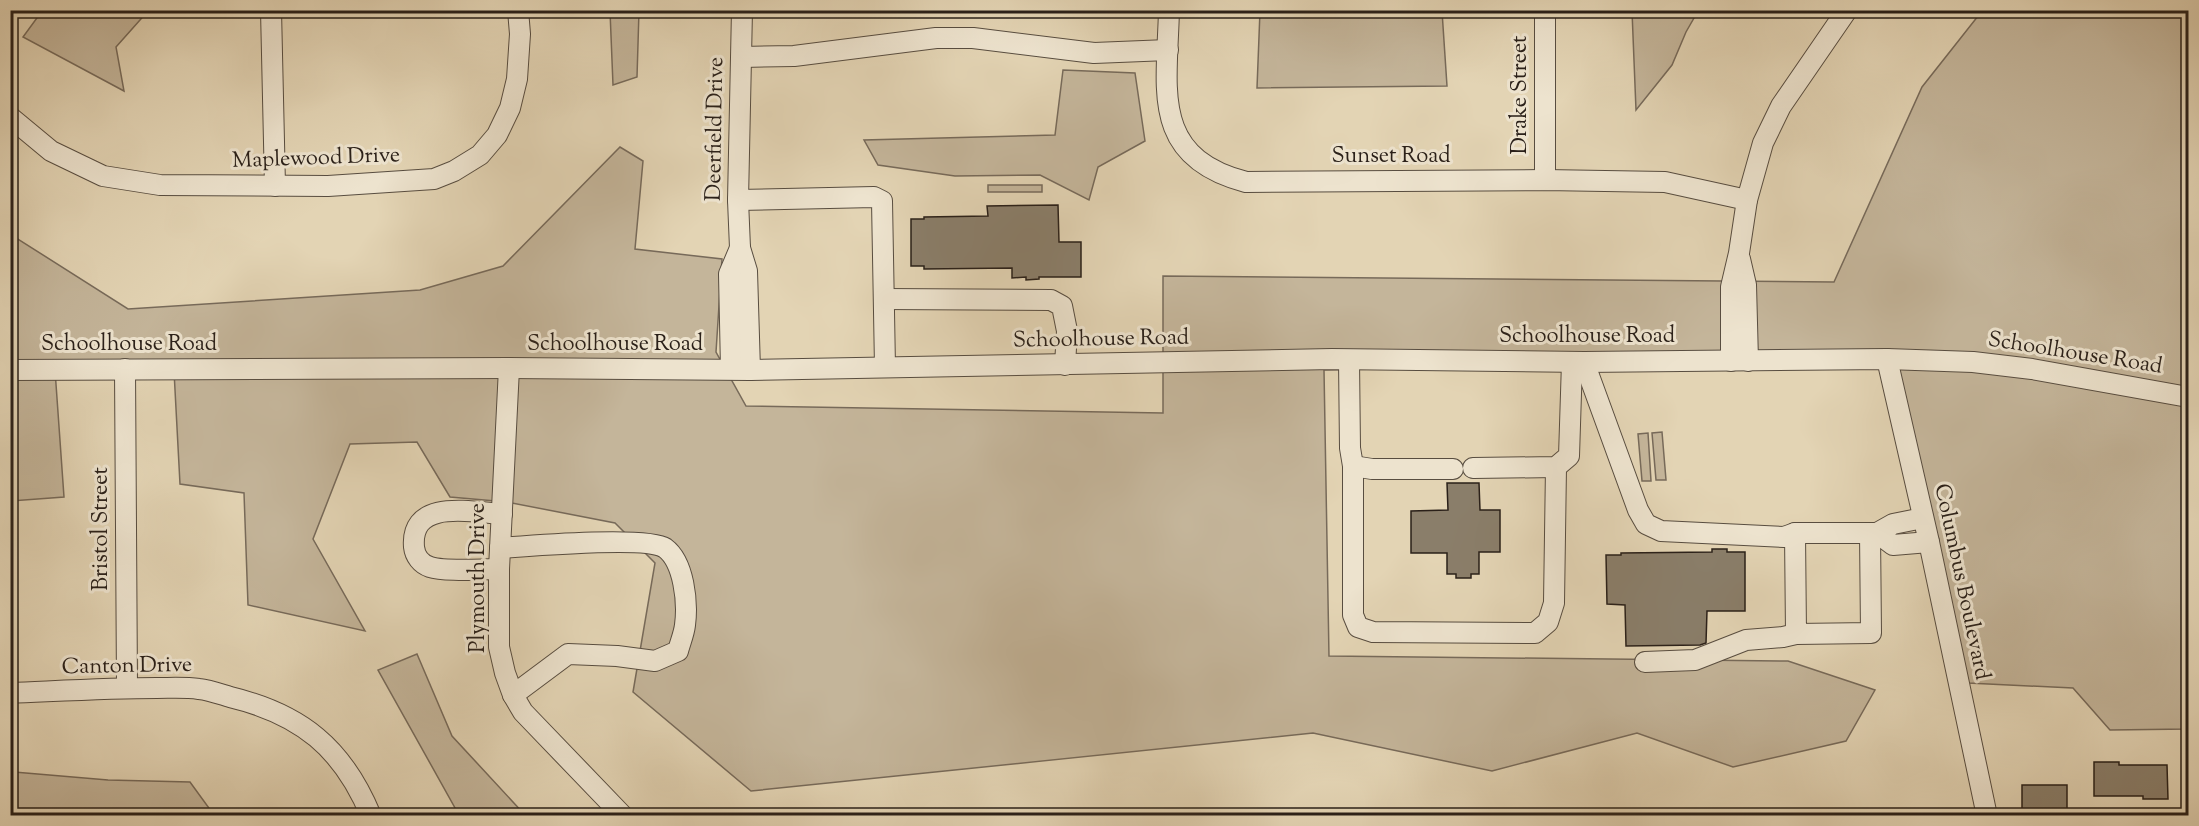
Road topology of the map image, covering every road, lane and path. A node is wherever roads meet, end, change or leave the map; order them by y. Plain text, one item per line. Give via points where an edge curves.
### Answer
1 (272, 10) edge
2 (518, 10) edge
3 (742, 10) edge
4 (1169, 10) edge
5 (1545, 10) edge
6 (1846, 10) edge
7 (1168, 50) junction
8 (742, 57) junction
9 (10, 117) edge
10 (1545, 180) junction
11 (274, 186) junction
12 (738, 200) junction
13 (1747, 200) junction
14 (884, 299) junction
15 (1887, 359) junction
16 (1349, 360) junction
17 (1739, 361) junction
18 (1578, 362) junction
19 (1065, 365) junction
20 (885, 366) junction
21 (509, 368) junction
22 (125, 369) junction
23 (10, 370) edge
24 (741, 370) junction
25 (2188, 397) edge
26 (1353, 466) junction
27 (1556, 467) junction
28 (1473, 468) dead end
29 (1453, 469) dead end
30 (502, 514) junction
31 (1923, 518) junction
32 (1795, 533) junction
33 (1874, 533) junction
34 (1929, 542) junction
35 (500, 548) junction
36 (499, 569) junction
37 (1796, 634) junction
38 (1645, 662) dead end
39 (127, 688) junction
40 (10, 693) edge
41 (513, 695) junction
42 (371, 816) edge
43 (623, 816) edge
44 (1988, 816) edge

1 - 11 street
2 - 11 street, Maplewood Drive via 517,79 510,108 497,135 480,155 434,179
3 - 8 street, Deerfield Drive
4 - 7 street, Sunset Road
5 - 10 street, Drake Street
6 - 13 street via 1781,105 1763,143
7 - 8 street via 1094,53 973,38 936,38 794,56
7 - 10 street, Sunset Road via 1170,118 1178,138 1193,157 1227,177 1246,182
8 - 12 street, Deerfield Drive
9 - 11 street, Maplewood Drive via 51,150 103,176 160,185
10 - 13 street, Sunset Road via 1665,183
12 - 14 street via 874,197 882,201
12 - 24 street, Deerfield Drive via 740,248 729,274
13 - 17 street via 1731,287
14 - 19 street via 1051,300 1062,306 1067,331
14 - 20 street
15 - 17 street, Schoolhouse Road
15 - 25 street, Schoolhouse Road via 2032,369
15 - 31 street, Columbus Boulevard
16 - 18 street, Schoolhouse Road
16 - 19 street, Schoolhouse Road
16 - 26 street
17 - 18 street, Schoolhouse Road
18 - 27 street via 1569,456
18 - 32 street via 1646,524 1661,531 1784,537
19 - 20 street, Schoolhouse Road
20 - 24 street, Schoolhouse Road
21 - 22 street, Schoolhouse Road
21 - 24 street, Schoolhouse Road
21 - 30 street, Plymouth Drive
22 - 23 street, Schoolhouse Road
22 - 39 street, Bristol Street
26 - 27 street via 1353,615 1358,627 1373,632 1535,633 1548,622 1554,603
26 - 29 street
27 - 28 street
30 - 35 street, Plymouth Drive
30 - 36 street via 445,510 423,520 414,532 414,549 420,562 430,568
31 - 33 street via 1893,524
31 - 34 street, Columbus Boulevard
32 - 33 street
32 - 37 street
33 - 34 street via 1893,545
33 - 37 street via 1871,633
34 - 44 street, Columbus Boulevard
35 - 36 street, Plymouth Drive
35 - 41 street via 611,542 662,546 674,556 683,579 685,625 678,651 655,661 568,654
36 - 41 street, Plymouth Drive via 499,647
37 - 38 street via 1746,640 1695,660
39 - 40 street, Canton Drive
39 - 42 street, Canton Drive via 199,689 257,703 289,718 338,757
41 - 43 street, Plymouth Drive via 541,732

